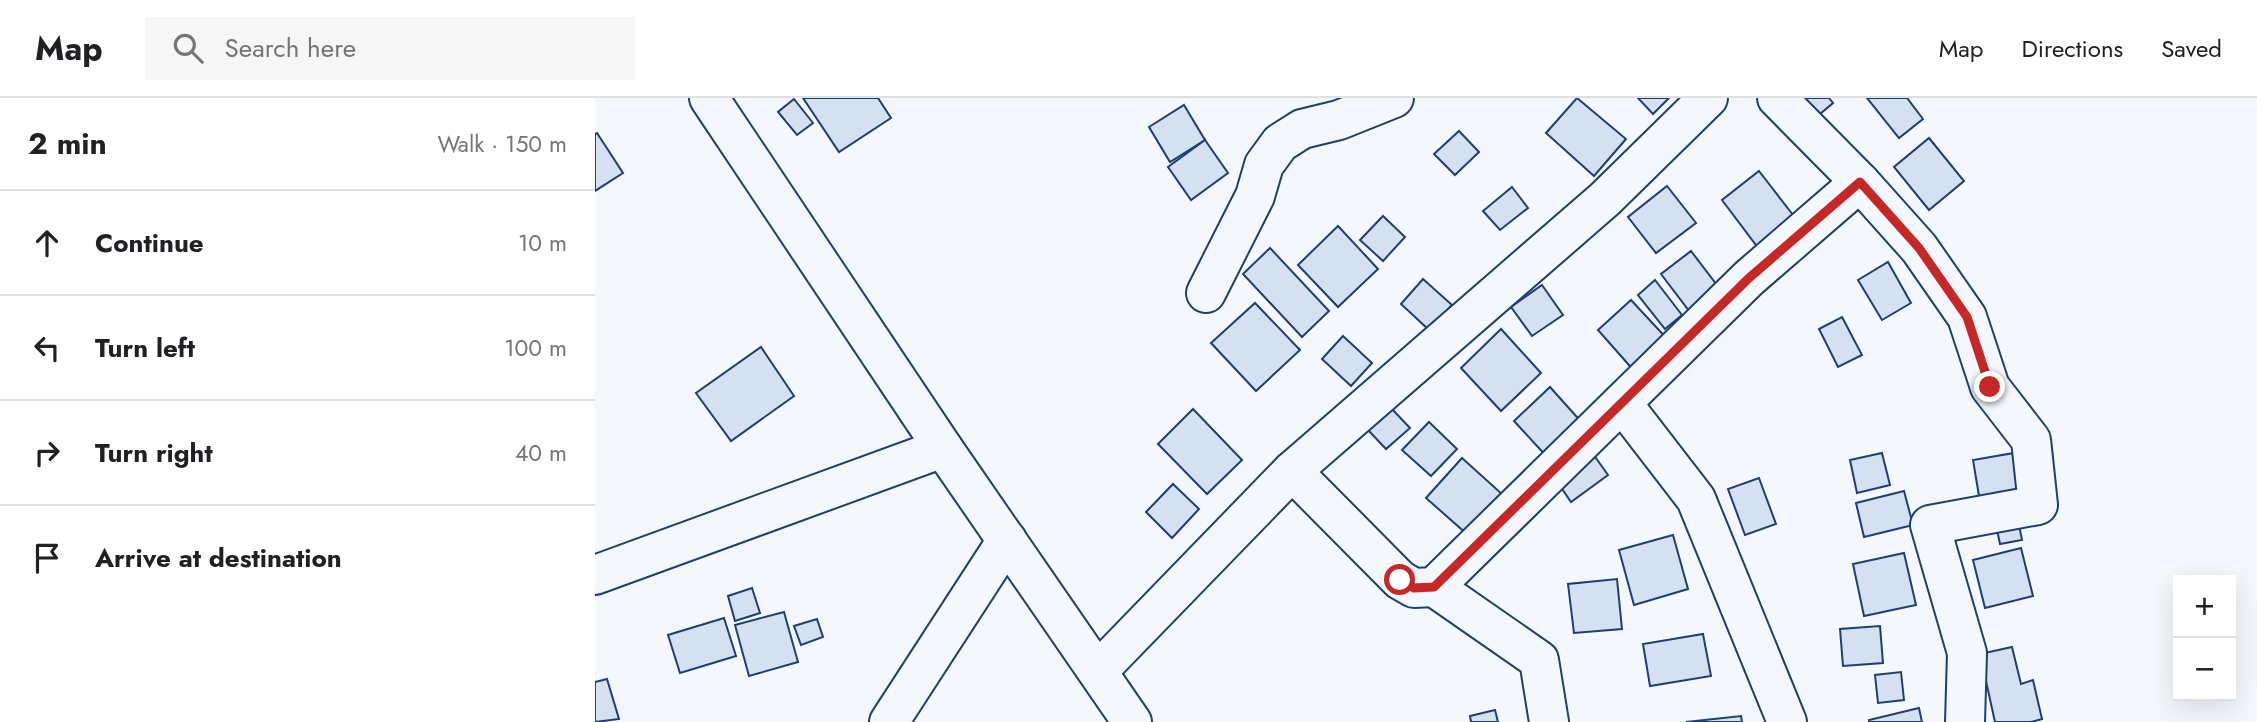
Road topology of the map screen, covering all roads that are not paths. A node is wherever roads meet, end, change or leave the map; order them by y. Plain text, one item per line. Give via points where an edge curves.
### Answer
1 (709, 98) edge
2 (1394, 98) edge
3 (1708, 98) edge
4 (1777, 98) edge
5 (1860, 182) junction
6 (1206, 293) dead end
7 (1622, 402) junction
8 (943, 448) junction
9 (1291, 471) junction
10 (1007, 540) junction
11 (595, 575) edge
12 (1434, 587) junction
13 (1098, 671) junction
14 (889, 722) edge
15 (1132, 722) edge
16 (1549, 722) edge
17 (1787, 722) edge
18 (1965, 722) edge

1 - 8 street
2 - 6 street via 1302,129 1280,144 1264,165 1255,196
3 - 9 street via 1605,199
4 - 5 street
5 - 7 street via 1749,278
5 - 18 street via 1919,248 1967,317 1990,387 2031,440 2038,505 1930,525 1967,653
7 - 12 street
7 - 17 street via 1696,499
8 - 10 street
8 - 11 street
9 - 12 street via 1400,580 1414,588
9 - 13 street
10 - 13 street
10 - 14 street
12 - 16 street via 1539,660
13 - 15 street

